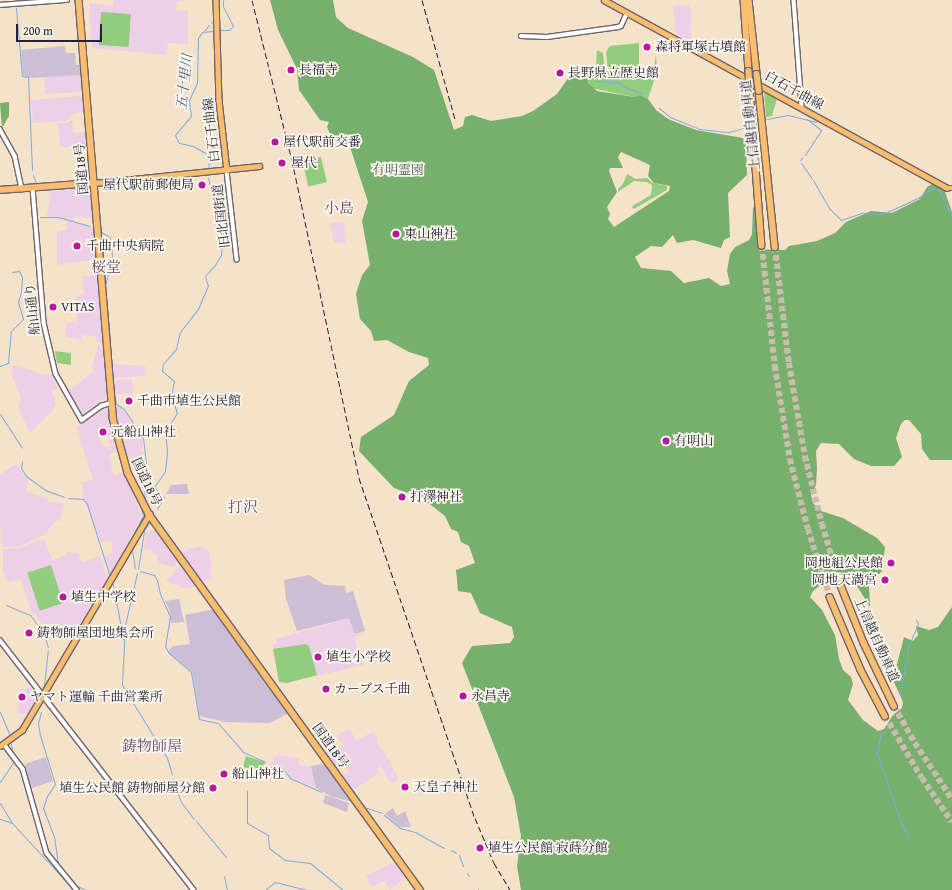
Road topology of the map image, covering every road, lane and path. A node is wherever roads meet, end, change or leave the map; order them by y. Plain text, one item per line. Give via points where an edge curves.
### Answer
1 (67, 0) edge
2 (79, 0) edge
3 (216, 0) edge
4 (604, 0) edge
5 (744, 0) edge
6 (750, 0) edge
7 (794, 0) edge
8 (0, 5) edge
9 (627, 13) junction
10 (520, 36) dead end
11 (802, 107) junction
12 (0, 129) edge
13 (259, 166) dead end
14 (227, 171) junction
15 (94, 183) junction
16 (33, 188) junction
17 (950, 188) edge
18 (22, 189) junction
19 (0, 190) edge
20 (952, 192) edge
21 (762, 246) tunnel mouth
22 (775, 247) tunnel mouth
23 (238, 258) dead end
24 (111, 403) junction
25 (149, 514) junction
26 (840, 583) tunnel mouth
27 (830, 597) tunnel mouth
28 (0, 640) edge
29 (43, 696) junction
30 (894, 706) tunnel mouth
31 (885, 716) tunnel mouth
32 (2, 745) edge
33 (77, 890) edge
34 (194, 890) edge
35 (420, 890) edge

1 - 8 street
2 - 15 highway, 国道18号
3 - 14 main road, 白石千曲線 via 220,100
4 - 9 main road, 白石千曲線
5 - 21 highway, 上信越自動車道, bridge
6 - 22 highway, 上信越自動車道, bridge
7 - 11 street
9 - 10 street via 618,27 547,37
9 - 11 main road, 白石千曲線
11 - 17 main road, 白石千曲線
12 - 18 street via 15,156
13 - 14 main road
14 - 15 main road, 白石千曲線
14 - 23 street, 旧北国街道
15 - 16 highway
15 - 24 highway, 国道18号
16 - 18 highway
16 - 24 street, 船山通り via 46,336 58,378 82,420 101,406
17 - 20 street
18 - 19 highway
24 - 25 highway, 国道18号 via 123,461 134,488
25 - 29 main road
25 - 35 highway, 国道18号
26 - 30 highway, 上信越自動車道 via 864,643
27 - 31 highway, 上信越自動車道 via 859,665
28 - 29 street
29 - 32 main road via 22,730
29 - 34 street
32 - 33 street via 23,769 47,853

